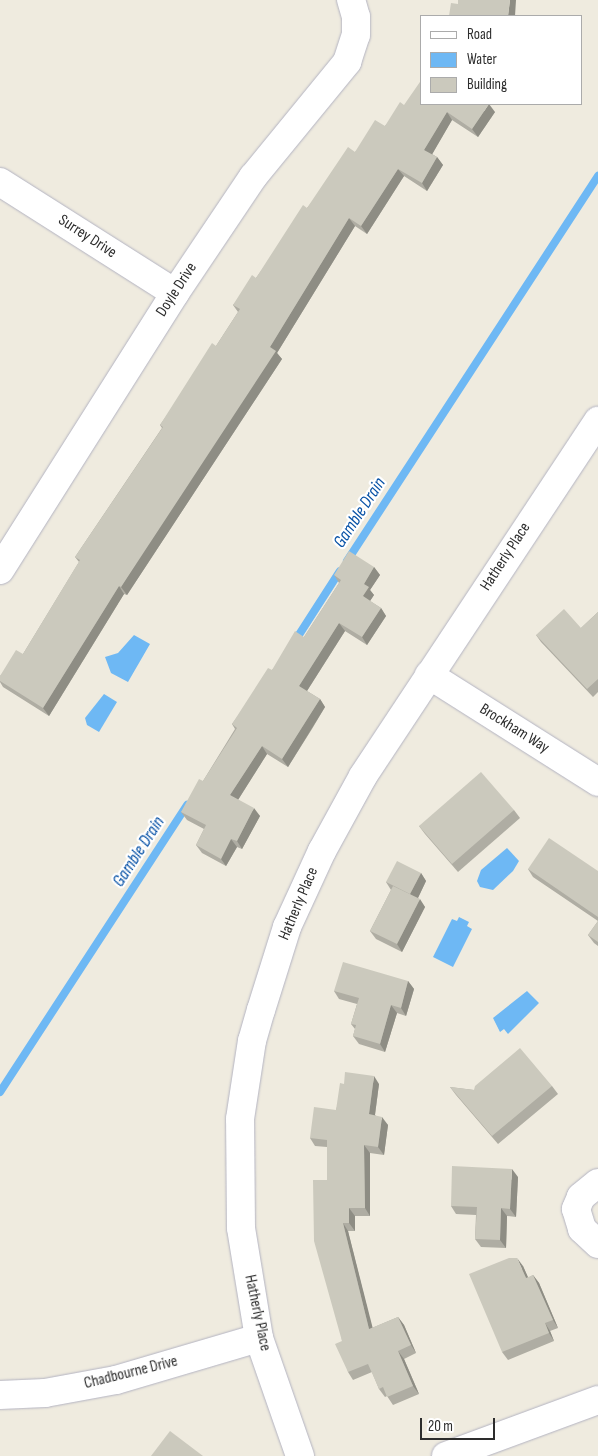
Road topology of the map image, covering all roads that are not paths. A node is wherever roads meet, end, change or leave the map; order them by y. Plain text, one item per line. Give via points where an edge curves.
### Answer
1 (353, 9) edge
2 (0, 182) edge
3 (175, 293) junction
4 (598, 421) edge
5 (0, 570) edge
6 (429, 675) junction
7 (598, 782) edge
8 (598, 1183) edge
9 (598, 1244) edge
10 (260, 1338) junction
11 (0, 1395) edge
12 (598, 1400) edge
13 (300, 1456) edge
14 (446, 1456) edge

1 - 3 street, Doyle Drive via 353,49 347,62 253,177
2 - 3 street, Surrey Drive
3 - 5 street, Doyle Drive
4 - 6 street, Hatherly Place
6 - 7 street, Brockham Way
6 - 10 street, Hatherly Place via 363,776 322,851 287,927 252,1040 240,1119 241,1228
8 - 9 street via 581,1196 576,1209 582,1229
10 - 11 street, Chadbourne Drive via 116,1380 45,1393
10 - 13 street, Hatherly Place
12 - 14 street

